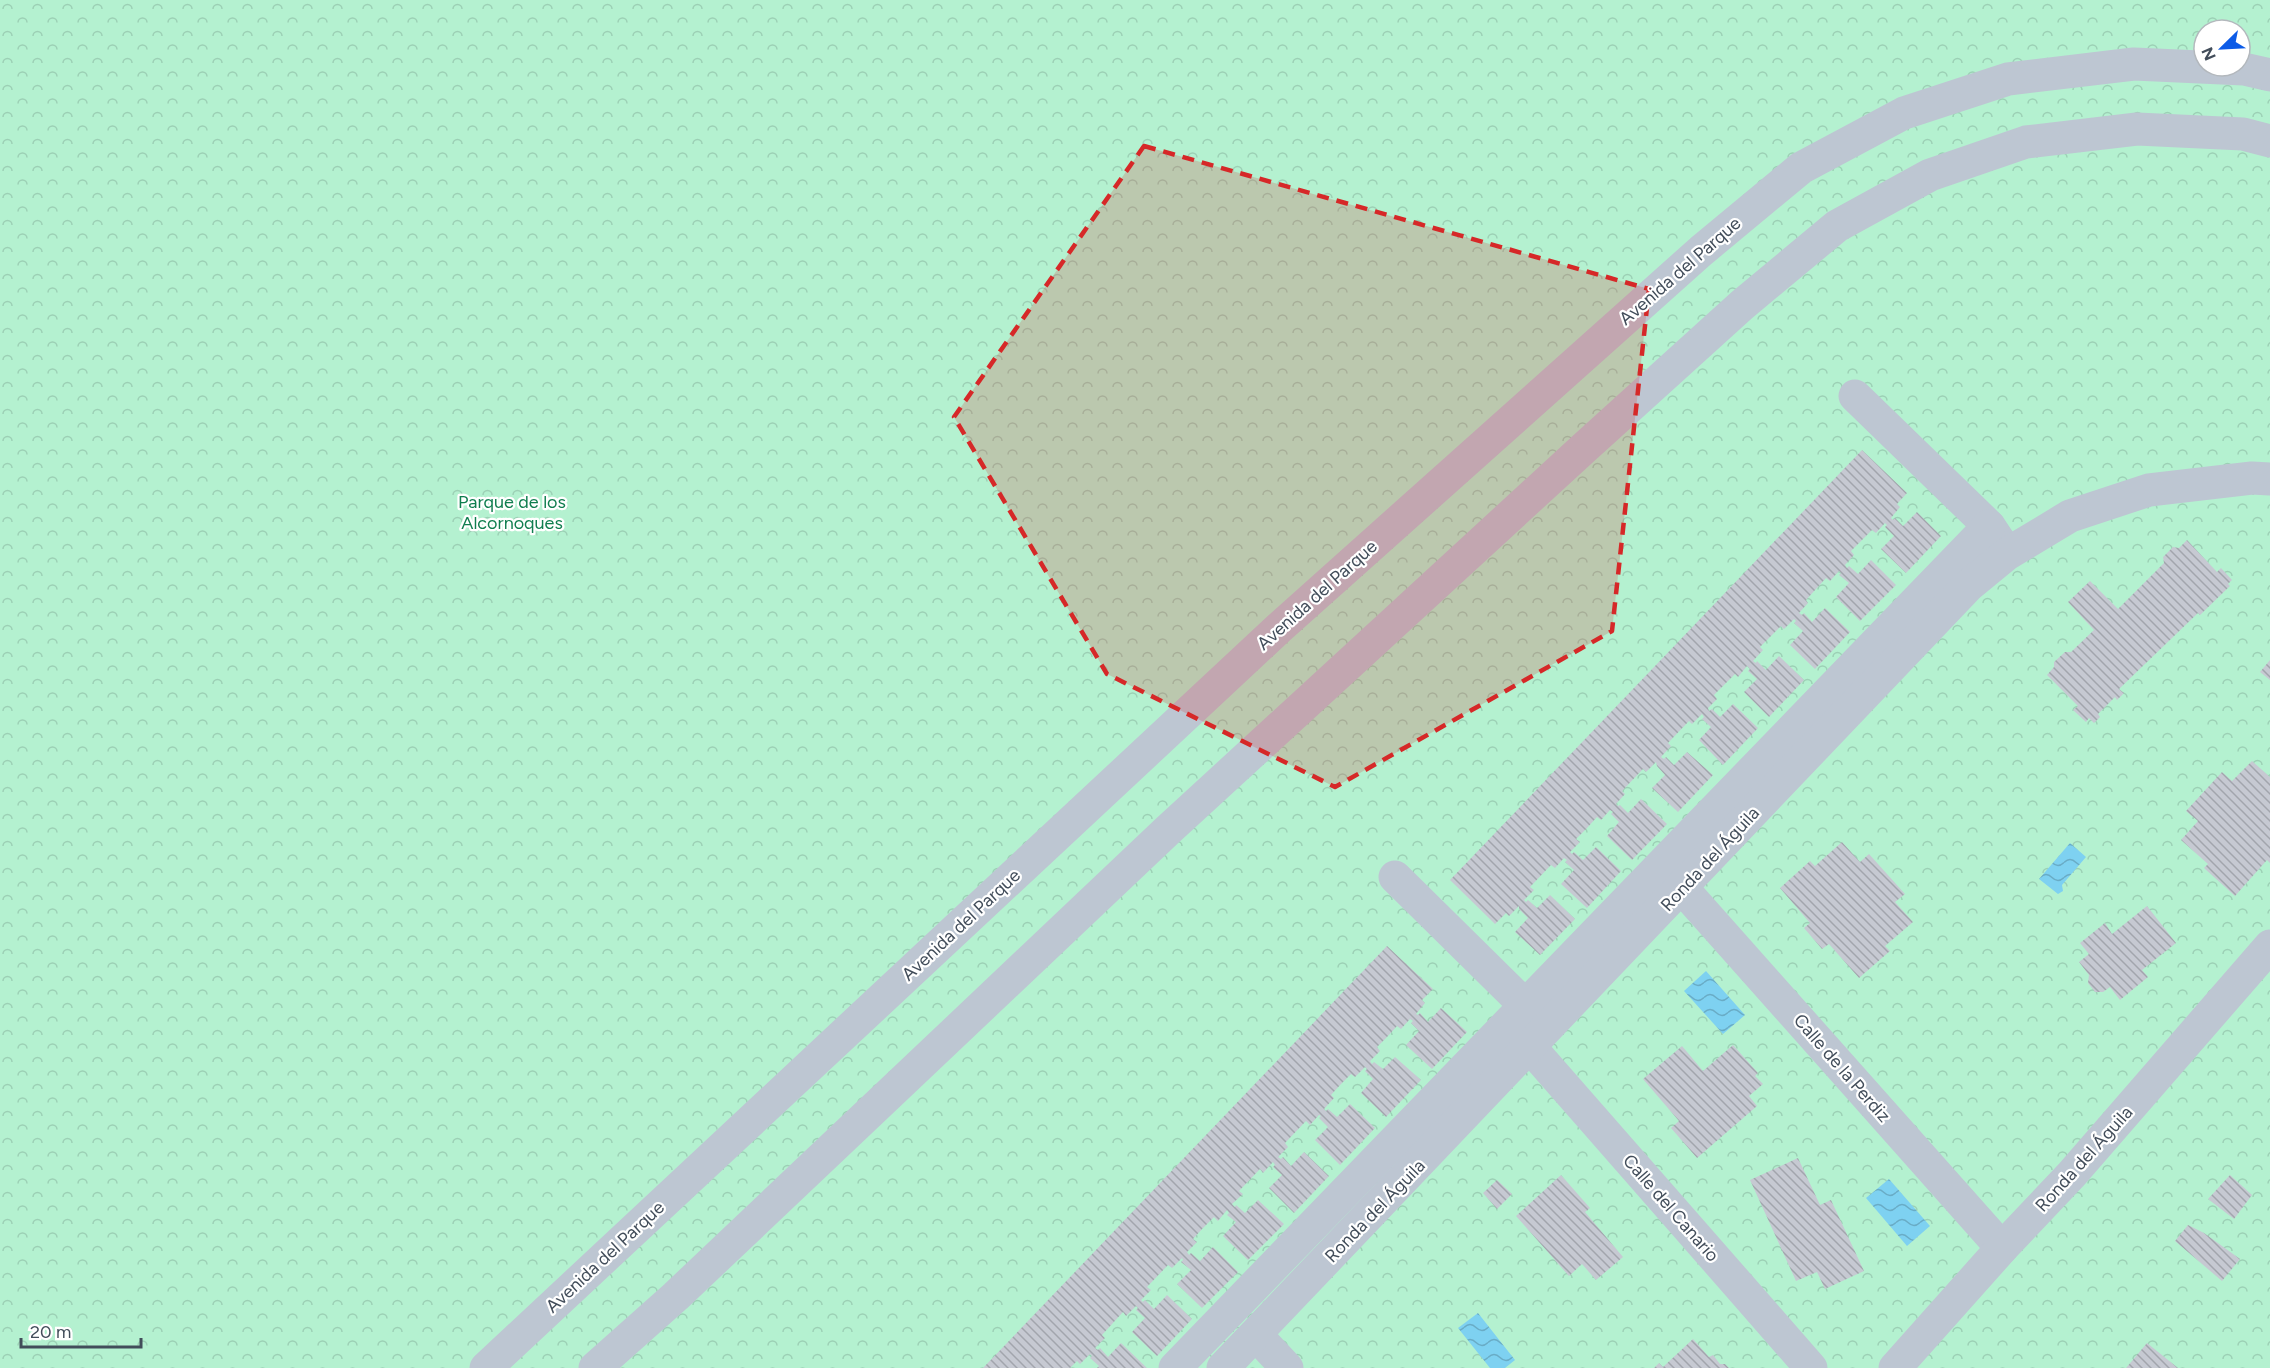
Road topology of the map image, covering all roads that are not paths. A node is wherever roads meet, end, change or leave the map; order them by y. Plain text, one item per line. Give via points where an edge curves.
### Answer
1 (2270, 75) edge
2 (2270, 141) edge
3 (1855, 396) dead end
4 (2270, 479) edge
5 (1989, 526) junction
6 (2007, 554) junction
7 (1395, 877) dead end
8 (1682, 888) junction
9 (2270, 946) edge
10 (1525, 1005) junction
11 (1539, 1038) junction
12 (2002, 1248) junction
13 (1256, 1335) junction
14 (486, 1368) edge
15 (595, 1368) edge
16 (1175, 1368) edge
17 (1223, 1368) edge
18 (1287, 1368) edge
19 (1811, 1368) edge
20 (1895, 1368) edge

1 - 14 street, Avenida del Parque via 2244,69 2134,64 2008,79 1904,113 1801,168 1701,252 1279,628
2 - 15 street via 2243,134 2137,129 2026,142 1930,175 1837,226 1742,305 1488,535
3 - 5 street
4 - 6 street, Ronda del Águila via 2149,490 2070,516
5 - 6 street
5 - 10 street
6 - 8 street, Ronda del Águila via 1968,586
7 - 10 street, Calle del Canario
8 - 11 street, Ronda del Águila
8 - 12 street, Calle de la Perdiz
9 - 12 street, Ronda del Águila via 2073,1174
10 - 11 street, Calle del Canario
10 - 16 street
11 - 13 street, Ronda del Águila
11 - 19 street, Calle del Canario
12 - 20 street, Ronda del Águila
13 - 17 street, Ronda del Águila
13 - 18 street

